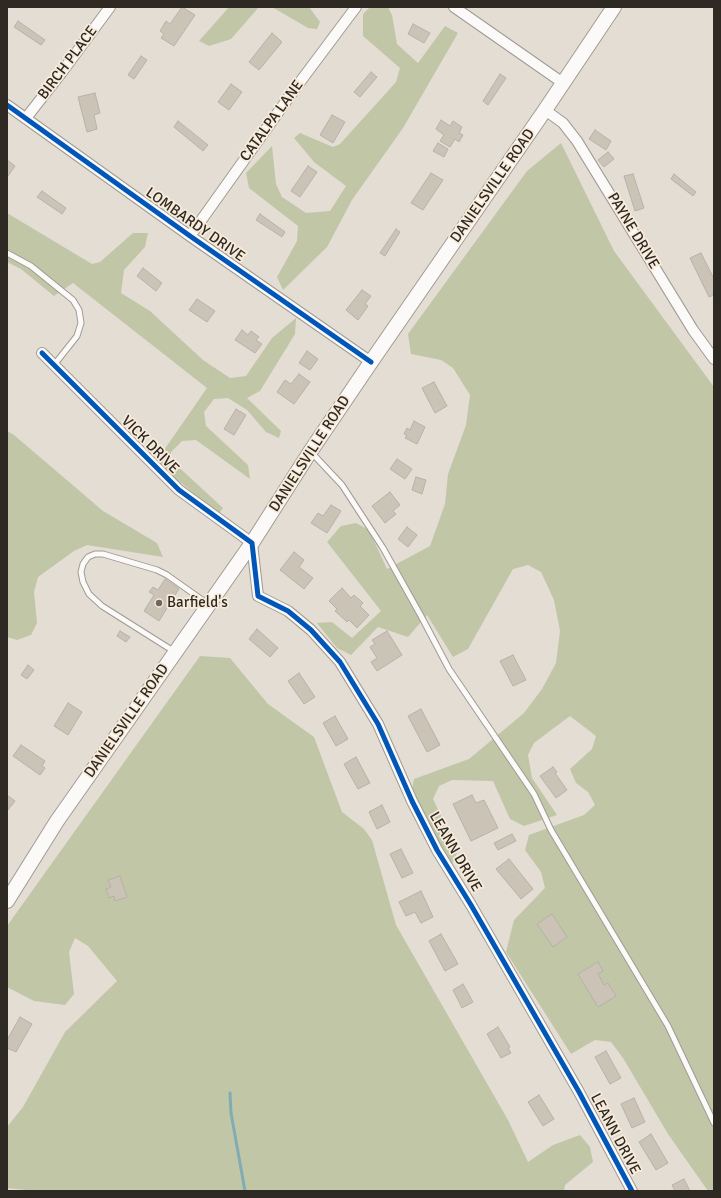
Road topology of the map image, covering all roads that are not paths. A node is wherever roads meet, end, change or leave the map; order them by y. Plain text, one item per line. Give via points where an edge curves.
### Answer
1 (110, 7) edge
2 (356, 7) edge
3 (454, 7) edge
4 (614, 7) edge
5 (564, 82) junction
6 (7, 105) edge
7 (545, 110) junction
8 (26, 118) junction
9 (190, 236) junction
10 (7, 253) edge
11 (42, 353) dead end
12 (714, 358) edge
13 (371, 362) junction
14 (54, 366) junction
15 (310, 452) junction
16 (252, 543) junction
17 (208, 605) junction
18 (175, 652) junction
19 (7, 901) edge
20 (714, 1123) edge
21 (632, 1191) edge

1 - 8 street, BIRCH PLACE
2 - 9 street, CATALPA LANE
3 - 5 street
4 - 5 main road, DANIELSVILLE ROAD
5 - 7 main road, DANIELSVILLE ROAD
6 - 8 street, LOMBARDY DRIVE
7 - 12 street, PAYNE DRIVE via 563,123 577,141 693,330
7 - 13 main road, DANIELSVILLE ROAD
8 - 9 street, LOMBARDY DRIVE
9 - 13 street, LOMBARDY DRIVE
10 - 14 lane via 31,266 73,300 79,310 81,323 77,336
11 - 14 street, VICK DRIVE
13 - 15 main road, DANIELSVILLE ROAD
14 - 16 street, VICK DRIVE via 178,490
15 - 16 main road, DANIELSVILLE ROAD
15 - 20 lane via 342,485 383,548 449,669 534,794 551,830 668,1026
16 - 17 main road, DANIELSVILLE ROAD
16 - 21 street, LEANN DRIVE via 258,596 288,611 311,630 340,662 353,681 378,724 437,850 472,905 576,1086
17 - 18 main road, DANIELSVILLE ROAD
17 - 18 lane via 157,570 103,554 88,557 83,564 80,572 89,594 102,606
18 - 19 main road, DANIELSVILLE ROAD via 57,821

